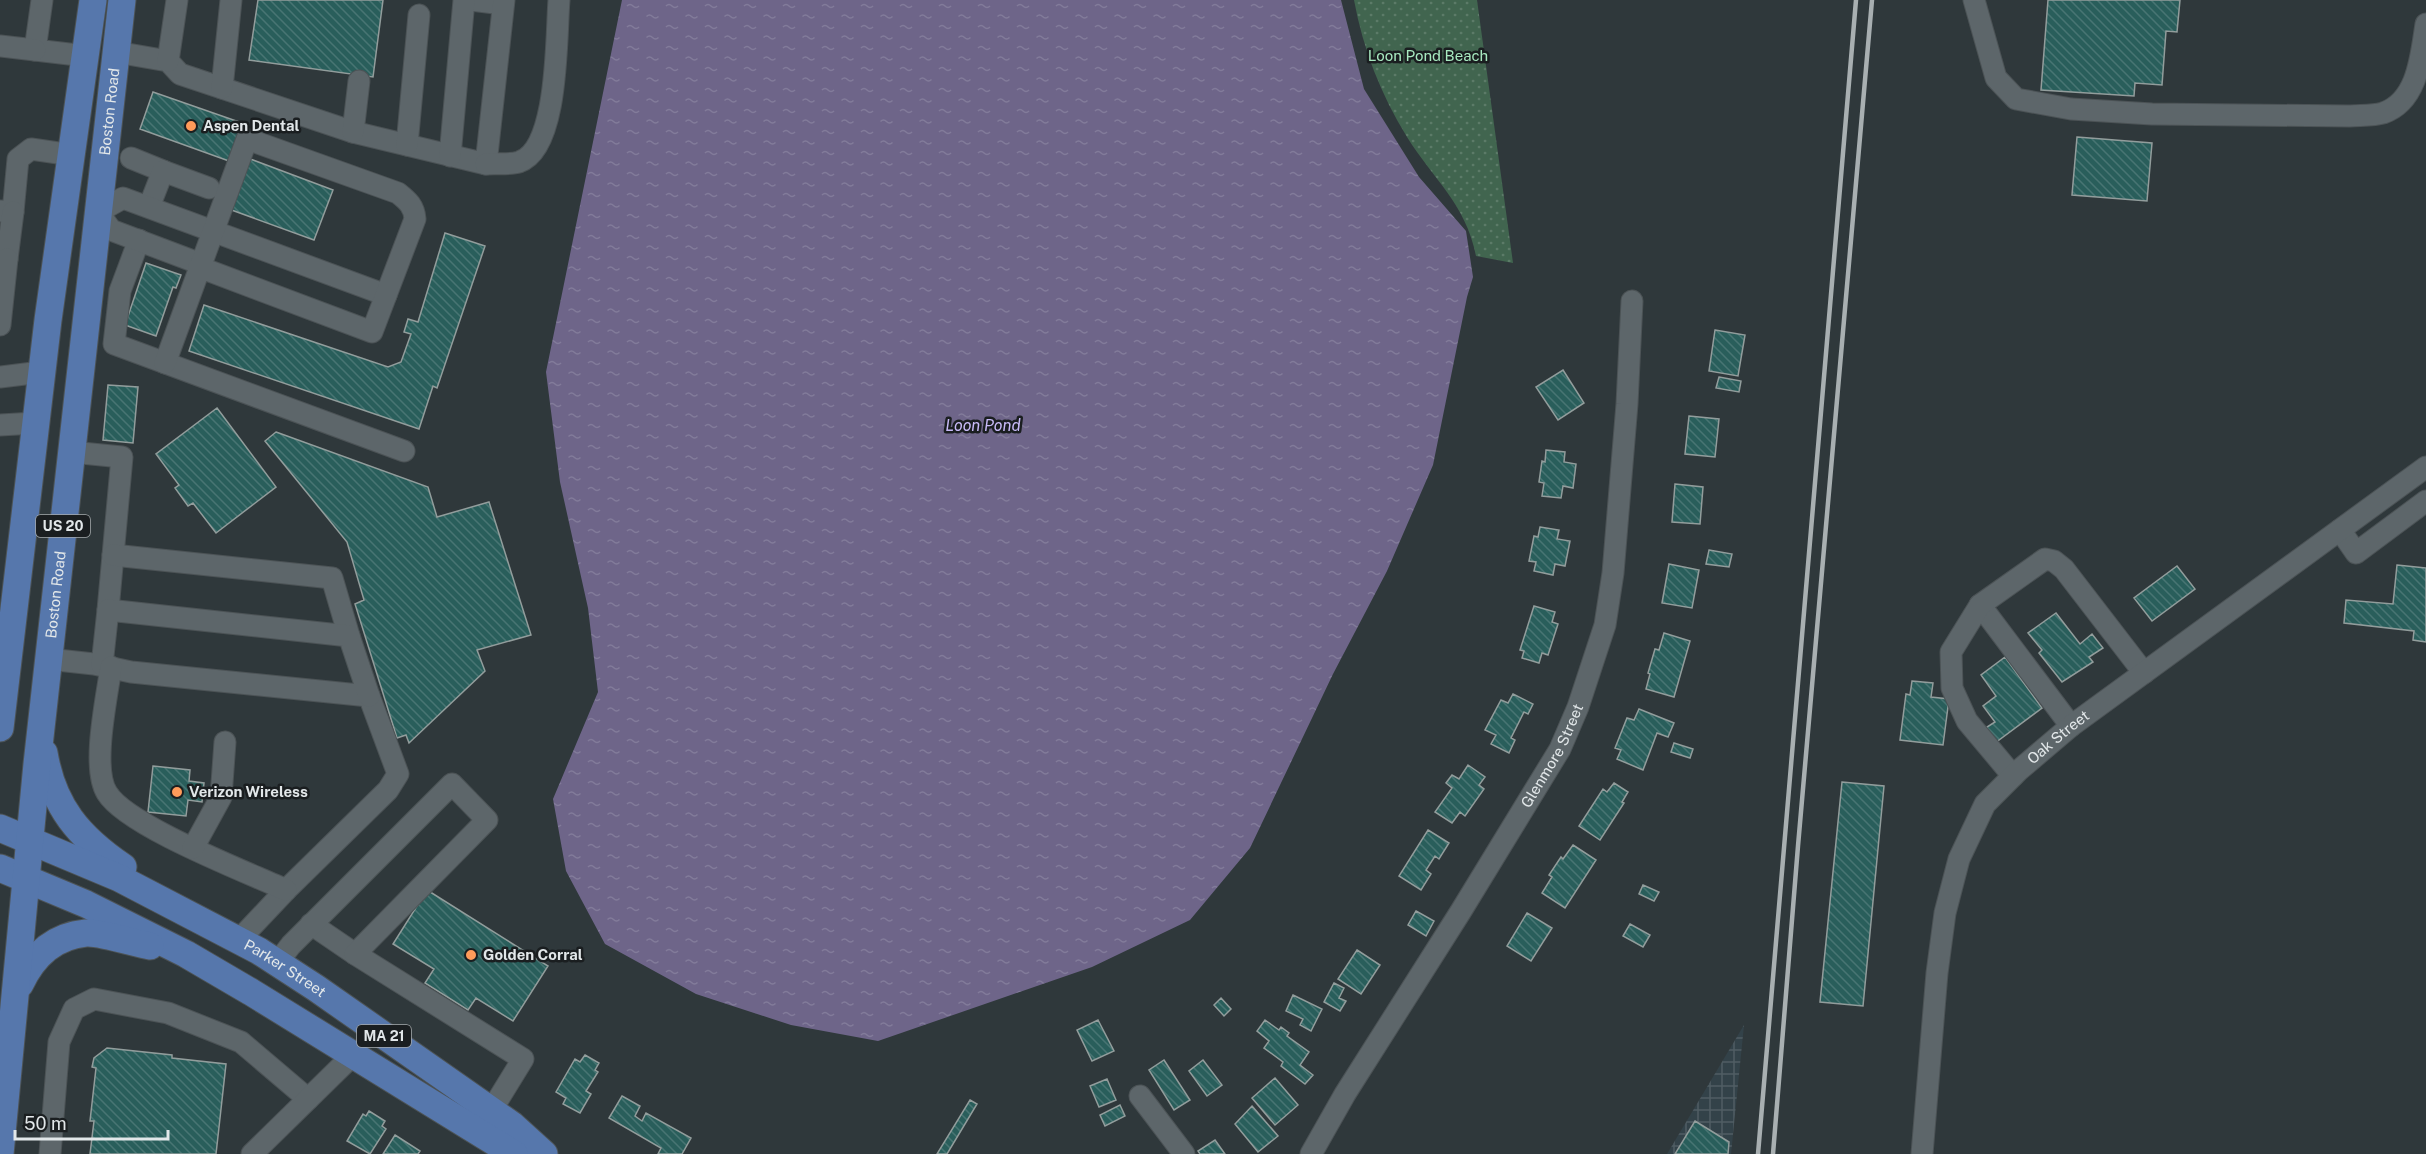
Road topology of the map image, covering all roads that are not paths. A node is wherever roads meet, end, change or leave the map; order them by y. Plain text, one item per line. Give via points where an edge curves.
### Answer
1 (42, 0) edge
2 (93, 0) edge
3 (122, 0) edge
4 (177, 0) edge
5 (231, 0) edge
6 (464, 0) edge
7 (471, 0) edge
8 (559, 0) edge
9 (1974, 0) edge
10 (503, 2) edge
11 (419, 15) dead end
12 (2426, 24) edge
13 (0, 46) edge
14 (35, 50) junction
15 (116, 52) junction
16 (86, 56) junction
17 (168, 61) junction
18 (359, 81) dead end
19 (222, 88) junction
20 (353, 132) junction
21 (407, 145) junction
22 (72, 156) junction
23 (450, 156) junction
24 (131, 158) dead end
25 (486, 164) junction
26 (163, 171) junction
27 (210, 188) dead end
28 (149, 207) junction
29 (6, 212) edge
30 (98, 212) junction
31 (212, 231) junction
32 (139, 240) junction
33 (3, 259) edge
34 (200, 266) junction
35 (386, 295) junction
36 (1632, 301) dead end
37 (0, 326) edge
38 (165, 363) junction
39 (41, 372) junction
40 (0, 377) edge
41 (35, 423) junction
42 (0, 425) edge
43 (404, 451) dead end
44 (71, 452) junction
45 (2426, 467) edge
46 (2426, 501) edge
47 (2340, 530) junction
48 (113, 555) junction
49 (15, 603) junction
50 (1980, 605) junction
51 (108, 610) junction
52 (349, 636) junction
53 (0, 658) edge
54 (48, 659) junction
55 (107, 666) junction
56 (2144, 673) junction
57 (369, 696) junction
58 (43, 712) junction
59 (2071, 726) junction
60 (0, 728) edge
61 (225, 742) dead end
62 (2013, 776) junction
63 (0, 828) edge
64 (30, 840) junction
65 (193, 848) junction
66 (0, 868) edge
67 (27, 878) junction
68 (286, 890) junction
69 (311, 924) junction
70 (228, 934) junction
71 (186, 954) junction
72 (355, 954) junction
73 (277, 963) junction
74 (15, 1006) junction
75 (352, 1056) junction
76 (1140, 1096) dead end
77 (308, 1099) junction
78 (491, 1111) junction
79 (0, 1154) edge
80 (50, 1154) edge
81 (252, 1154) edge
82 (514, 1154) edge
83 (544, 1154) edge
84 (1184, 1154) edge
85 (1311, 1154) edge
86 (1922, 1154) edge

1 - 14 street
2 - 16 main road, Boston Road / US 20
3 - 15 main road, Boston Road / US 20
4 - 17 street
5 - 19 street
6 - 23 street
7 - 10 street
8 - 25 street via 550,114 539,146 520,162
9 - 12 street via 1996,78 2016,99 2071,110 2349,116 2382,113 2402,103 2415,79
10 - 25 street
11 - 21 street
13 - 14 street
14 - 16 street
15 - 17 street
15 - 30 main road, Boston Road / US 20
16 - 22 main road, Boston Road / US 20
17 - 19 street via 180,74
18 - 20 street
19 - 20 street
20 - 21 street
21 - 23 street
22 - 29 street via 31,149 18,159
22 - 39 main road, Boston Road / US 20
23 - 25 street
24 - 26 street
26 - 27 street
26 - 28 street
28 - 30 street via 123,198
28 - 31 street
29 - 33 street
30 - 32 street via 111,230
30 - 44 main road, Boston Road / US 20
31 - 34 street
31 - 35 street
31 - 35 street via 247,139 398,193 414,209 415,219
32 - 34 street
32 - 38 street via 120,291 114,344
33 - 37 street
34 - 35 street via 372,332
34 - 38 street
36 - 85 street, Glenmore Street via 1613,573 1605,624 1578,707 1560,749
38 - 43 street
39 - 40 street
39 - 41 main road, Boston Road / US 20
41 - 42 street
41 - 49 main road, Boston Road / US 20
44 - 48 street via 122,457
44 - 54 main road, Boston Road / US 20
45 - 47 street, Oak Street
46 - 47 street via 2356,553
47 - 56 street, Oak Street
48 - 51 street
48 - 52 street via 332,578
49 - 53 main road
49 - 60 main road, Boston Road / US 20
50 - 56 street via 2045,559 2054,561
50 - 59 street
50 - 62 street via 1951,652 1952,688 1967,721
51 - 52 street
51 - 55 street
52 - 57 street
54 - 55 street
54 - 58 main road, Boston Road / US 20
55 - 57 street
55 - 65 street via 99,760 106,793 130,817
56 - 59 street, Oak Street
57 - 68 street via 398,774 388,790
58 - 64 main road, Boston Road / US 20
58 - 70 main road via 46,765 58,801 72,824 105,855
59 - 62 street, Oak Street
61 - 65 street via 221,797
62 - 86 street, Oak Street via 1985,804 1959,859 1945,913
63 - 64 main road, Parker Street / MA 21
64 - 67 main road, Boston Road / US 20
64 - 70 main road, Parker Street / MA 21 via 129,883
65 - 68 street
66 - 67 main road, MA 21
67 - 71 main road, MA 21
67 - 74 main road, Boston Road / US 20
68 - 70 street
69 - 72 street
69 - 72 street via 453,784 487,820
69 - 73 street
70 - 73 main road, Parker Street / MA 21
71 - 74 main road via 87,933 56,941 27,969
71 - 75 main road, MA 21
72 - 78 street via 523,1059
73 - 78 main road, Parker Street / MA 21
74 - 79 main road, Boston Road / US 20
75 - 77 street
75 - 82 main road, MA 21
76 - 84 street
77 - 80 street via 241,1042 168,1013 94,999 74,1009 59,1042
77 - 81 street
78 - 83 main road, Parker Street / MA 21

